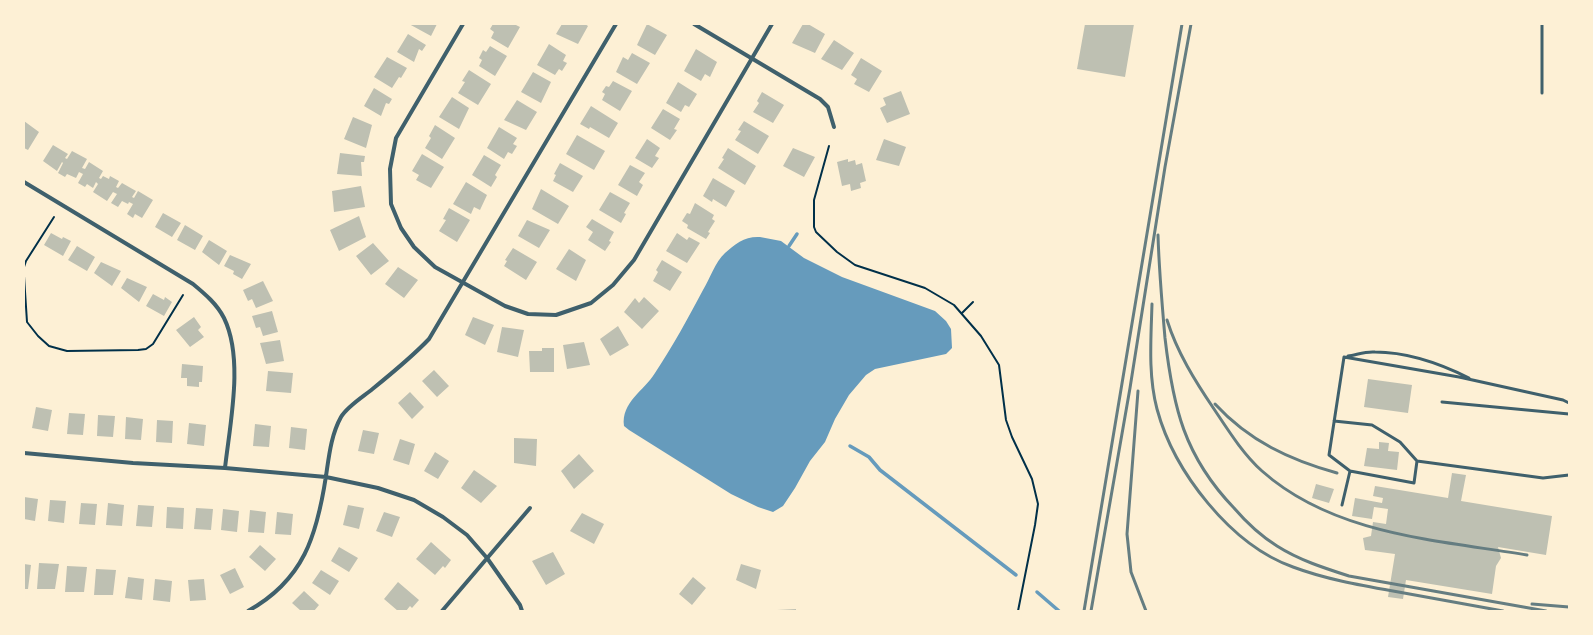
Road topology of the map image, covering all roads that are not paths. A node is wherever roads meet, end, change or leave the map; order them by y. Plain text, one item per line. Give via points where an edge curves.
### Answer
1 (462, 24) edge
2 (616, 24) edge
3 (694, 24) edge
4 (772, 24) edge
5 (1542, 24) edge
6 (752, 59) junction
7 (1542, 93) dead end
8 (834, 127) dead end
9 (24, 182) edge
10 (463, 282) junction
11 (1344, 357) junction
12 (1472, 380) junction
13 (1442, 402) dead end
14 (1569, 403) edge
15 (1569, 414) edge
16 (1334, 421) junction
17 (24, 453) edge
18 (1417, 461) junction
19 (225, 468) junction
20 (1350, 471) junction
21 (1569, 475) edge
22 (326, 477) junction
23 (1342, 505) dead end
24 (530, 508) dead end
25 (487, 558) junction
26 (248, 611) edge
27 (442, 611) edge
28 (522, 611) edge

1 - 10 street via 396,138 390,169 391,204 401,228 414,247 435,267
2 - 10 street
3 - 6 street
4 - 6 street
5 - 7 lane
6 - 8 street via 820,99 828,107
6 - 10 street via 634,260 613,285 591,303 556,315 528,314 504,306
9 - 19 street via 193,284 211,299 224,317 232,338 234,373
10 - 22 street via 429,339 414,355 342,416 332,439
11 - 12 lane
11 - 12 lane via 1374,352 1405,355 1448,367
11 - 16 lane
12 - 14 lane
13 - 15 lane
16 - 18 lane via 1372,425 1400,442
16 - 20 lane via 1329,455
17 - 19 street
18 - 20 lane via 1414,483
18 - 21 lane via 1543,478
19 - 22 street
20 - 23 lane
22 - 25 street via 378,488 414,500 443,517 466,535
22 - 26 street via 321,513 305,556 287,580
24 - 25 street
25 - 27 street
25 - 28 street

